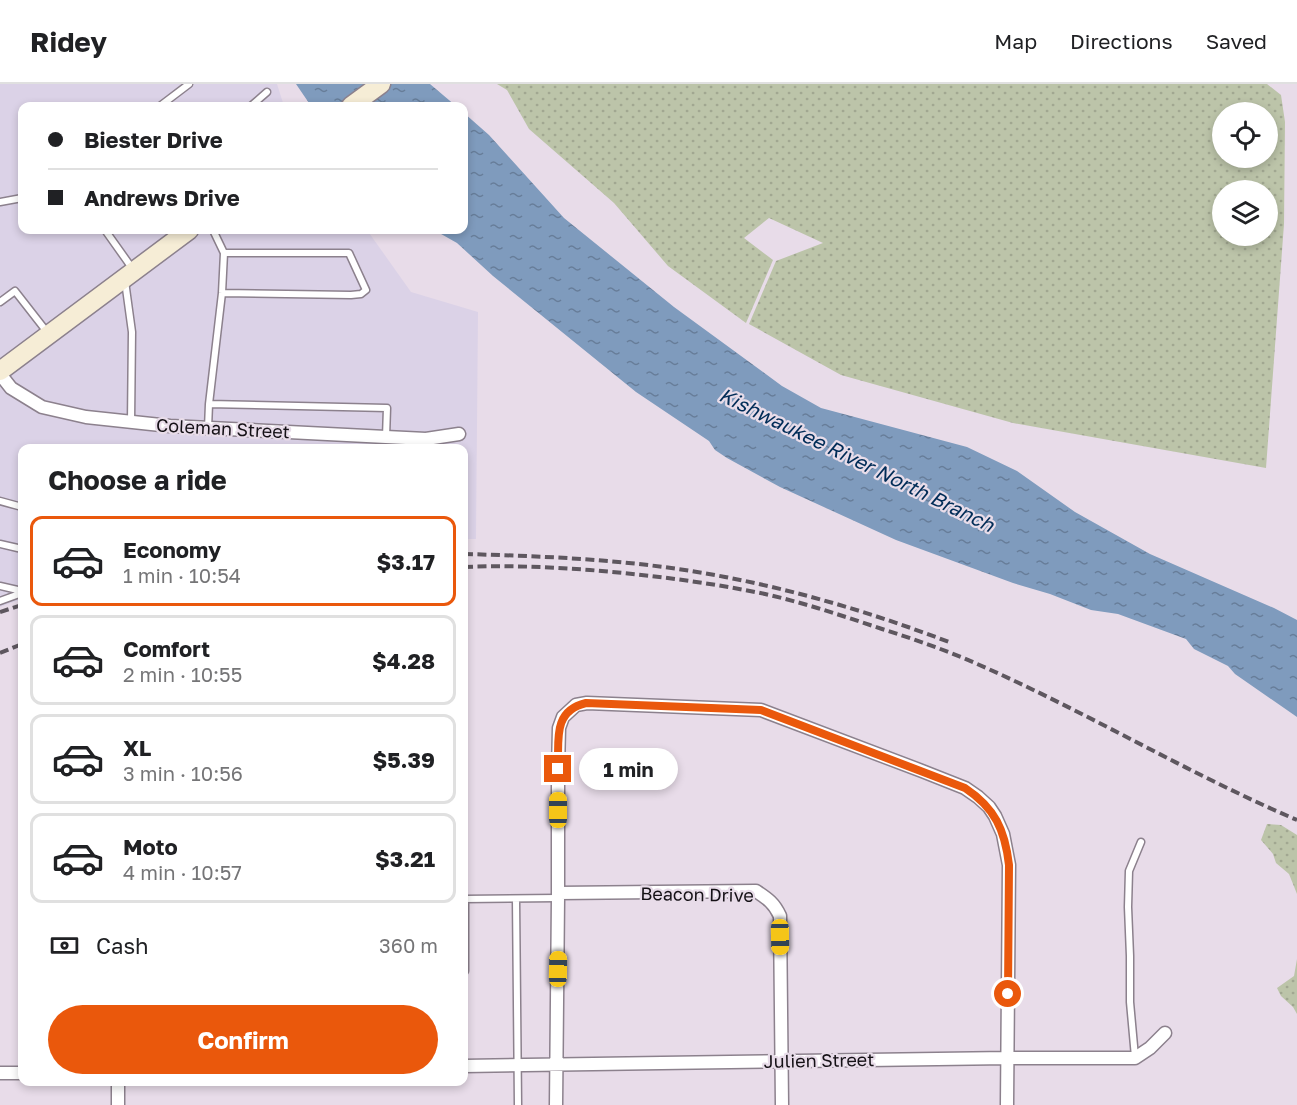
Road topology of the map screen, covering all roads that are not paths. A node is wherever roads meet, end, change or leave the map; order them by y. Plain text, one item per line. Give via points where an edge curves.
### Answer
1 (189, 84) edge
2 (381, 84) edge
3 (267, 92) dead end
4 (165, 102) edge
5 (256, 102) edge
6 (356, 102) edge
7 (18, 199) edge
8 (0, 202) edge
9 (107, 234) edge
10 (184, 234) edge
11 (215, 234) edge
12 (224, 253) junction
13 (129, 274) junction
14 (222, 292) junction
15 (0, 302) edge
16 (49, 334) junction
17 (0, 373) edge
18 (209, 404) junction
19 (131, 422) junction
20 (208, 428) junction
21 (459, 435) dead end
22 (386, 437) junction
23 (0, 501) edge
24 (18, 506) edge
25 (0, 544) edge
26 (18, 548) edge
27 (0, 586) edge
28 (18, 591) edge
29 (18, 594) edge
30 (0, 601) edge
31 (1141, 842) dead end
32 (558, 896) junction
33 (468, 899) edge
34 (516, 899) junction
35 (1165, 1033) dead end
36 (1007, 1058) junction
37 (1135, 1058) junction
38 (782, 1061) junction
39 (517, 1064) junction
40 (557, 1064) junction
41 (468, 1065) edge
42 (18, 1072) edge
43 (0, 1073) edge
44 (118, 1086) edge
45 (118, 1105) edge
46 (518, 1105) edge
47 (556, 1105) edge
48 (782, 1105) edge
49 (1007, 1105) edge

1 - 4 lane
2 - 6 main road
3 - 5 lane
7 - 8 lane
9 - 13 lane
10 - 13 main road
11 - 12 lane
12 - 14 lane
12 - 14 lane via 349,253 366,290 351,295
13 - 16 main road
13 - 19 lane
14 - 18 lane
15 - 16 lane via 15,291
16 - 17 main road
17 - 19 street, Coleman Street via 11,388 42,407
18 - 20 lane
18 - 22 lane via 387,408
19 - 20 street, Coleman Street
20 - 22 street, Coleman Street
21 - 22 street, Coleman Street via 426,439
23 - 24 lane
25 - 26 lane
27 - 28 lane
29 - 30 lane
31 - 37 lane via 1129,871 1130,1002
32 - 34 lane
32 - 36 street via 559,728 563,717 576,705 761,710 965,788 978,796 995,816 1004,834 1009,865
32 - 38 street, Beacon Drive via 756,891 771,901 780,916
32 - 40 street
33 - 34 lane
34 - 39 lane
35 - 37 street
36 - 37 street, Julien Street
36 - 38 street, Julien Street
36 - 49 street
38 - 40 street, Julien Street
38 - 48 street, Beacon Drive
39 - 40 street, Julien Street
39 - 41 street, Julien Street
39 - 46 lane
40 - 47 street
42 - 43 street
44 - 45 street

